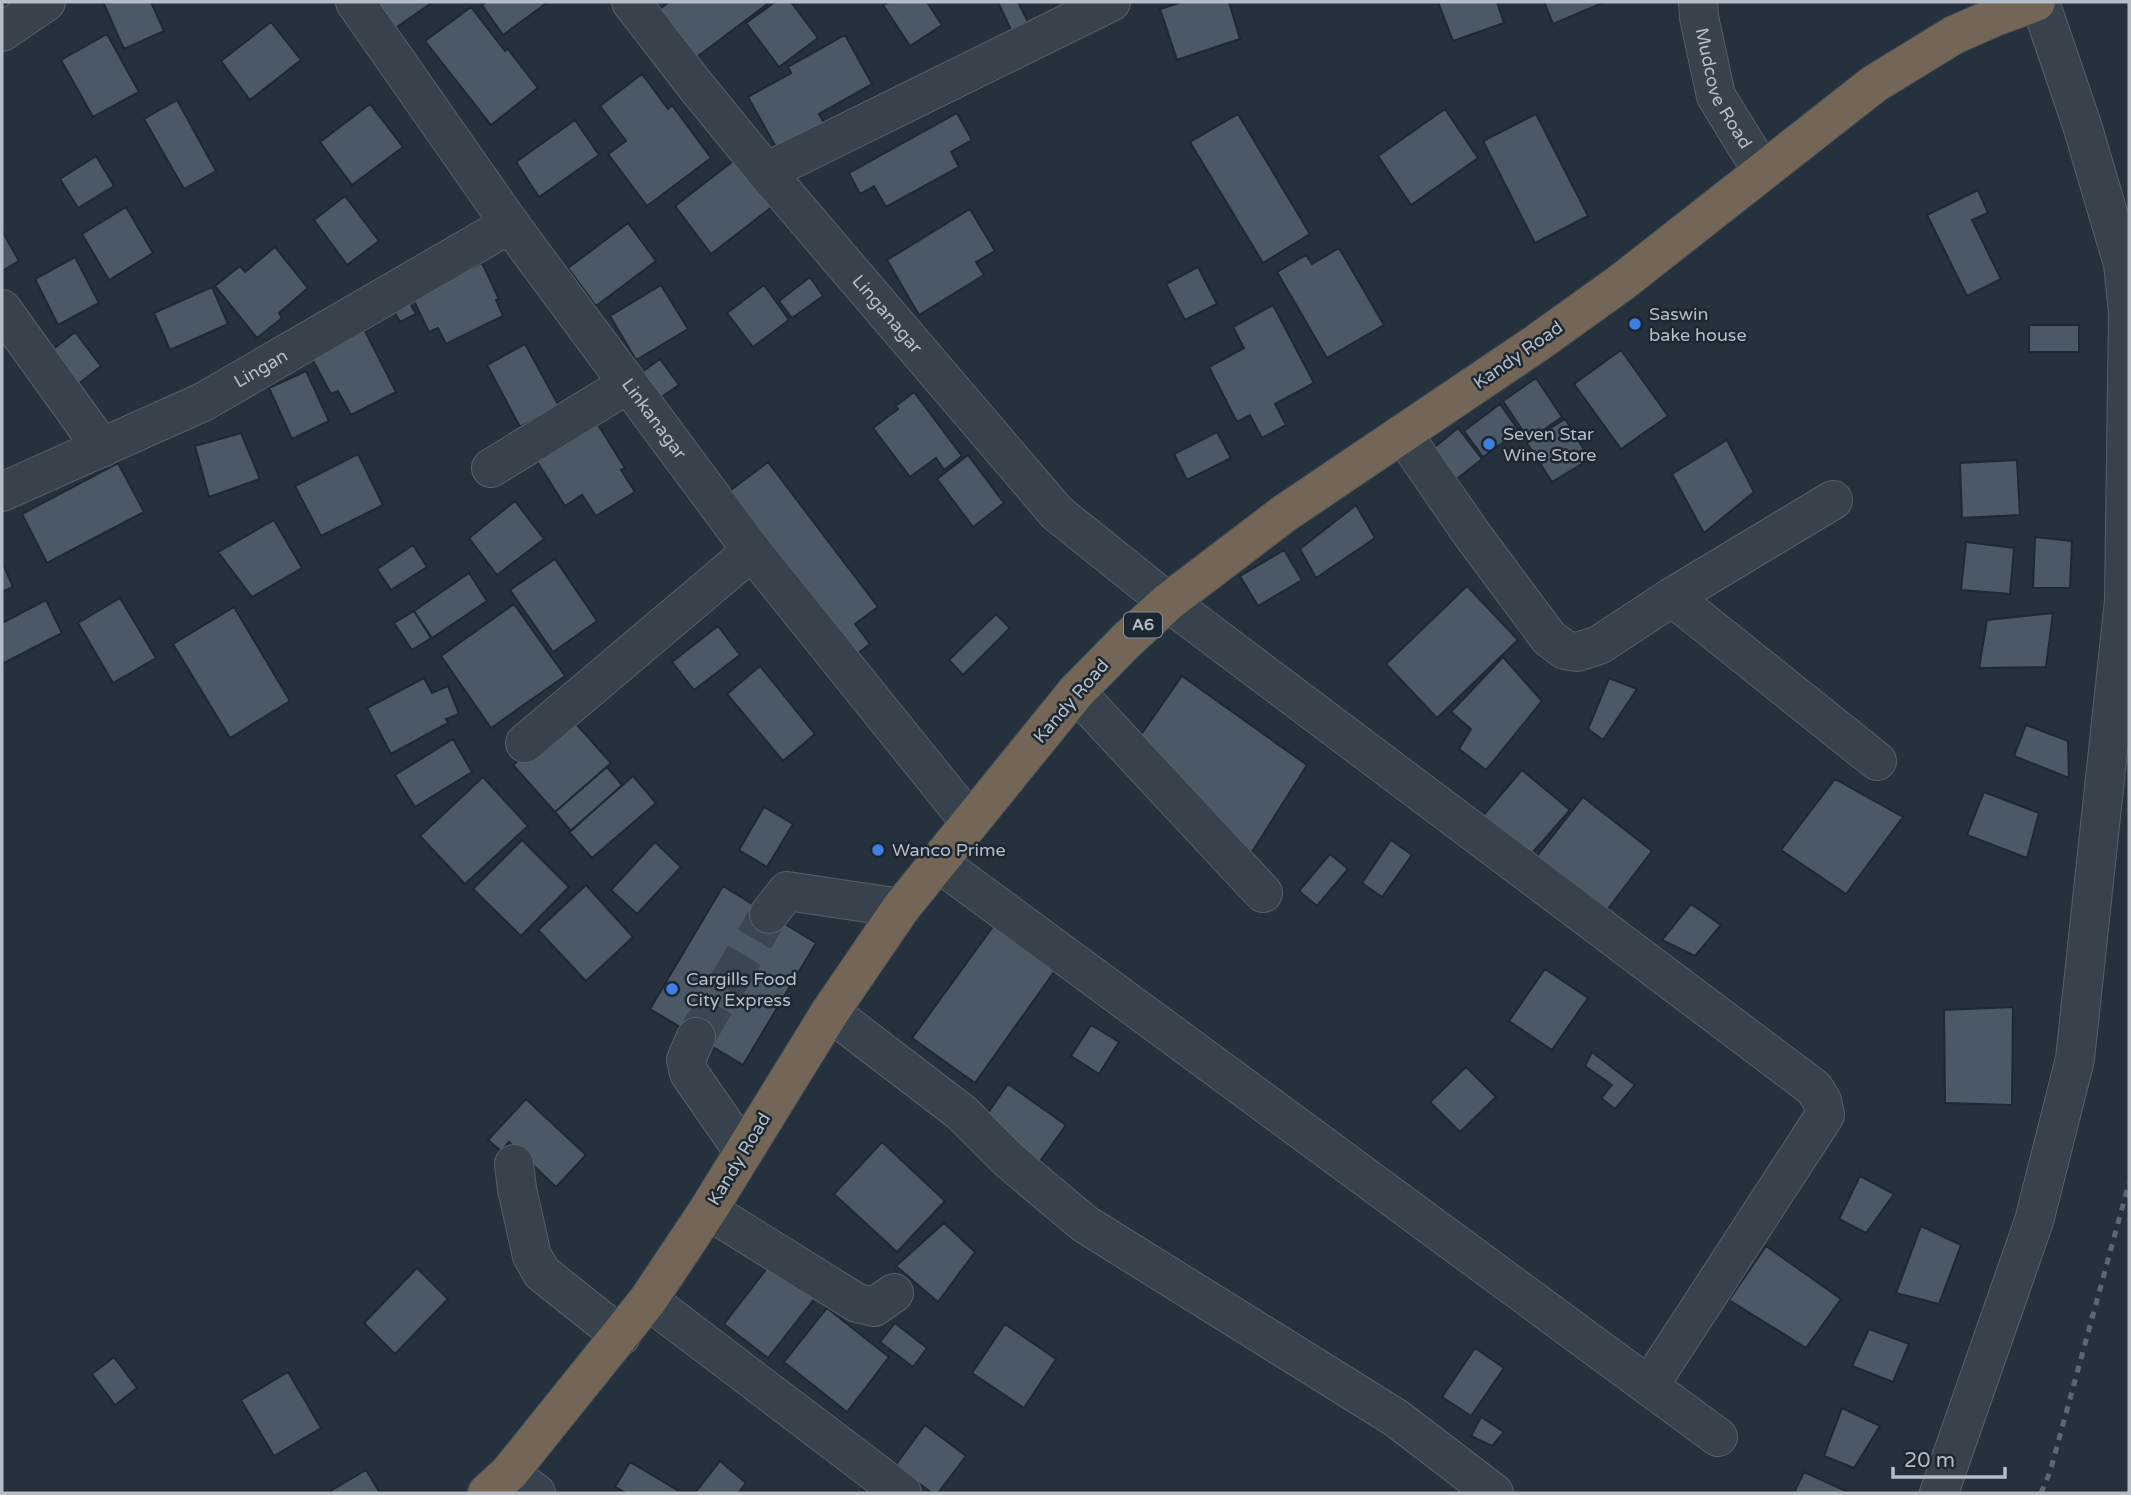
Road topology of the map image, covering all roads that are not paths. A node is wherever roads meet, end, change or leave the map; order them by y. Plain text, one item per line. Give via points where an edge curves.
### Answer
1 (46, 2) edge
2 (355, 2) edge
3 (1111, 2) edge
4 (1699, 2) edge
5 (2038, 2) edge
6 (638, 4) edge
7 (1995, 9) edge
8 (2, 32) edge
9 (1762, 171) junction
10 (766, 172) junction
11 (510, 223) junction
12 (2, 309) edge
13 (2128, 313) edge
14 (628, 384) junction
15 (1403, 434) junction
16 (102, 447) junction
17 (491, 468) dead end
18 (2127, 479) edge
19 (2, 492) edge
20 (1833, 500) dead end
21 (752, 551) junction
22 (1672, 597) junction
23 (1168, 601) junction
24 (1076, 692) junction
25 (525, 743) dead end
26 (1877, 761) dead end
27 (970, 822) junction
28 (939, 863) junction
29 (1263, 893) dead end
30 (901, 908) junction
31 (769, 914) tunnel mouth
32 (830, 1012) junction
33 (696, 1037) tunnel mouth
34 (743, 1151) junction
35 (514, 1164) dead end
36 (708, 1210) junction
37 (894, 1293) dead end
38 (648, 1300) junction
39 (621, 1336) junction
40 (1649, 1386) junction
41 (1718, 1437) dead end
42 (511, 1487) edge
43 (902, 1493) edge
44 (1494, 1493) edge
45 (1938, 1493) edge

1 - 8 street
2 - 11 street, Linkanagar
3 - 10 street
4 - 9 street, Mudcove Road via 1716,96
5 - 7 highway, Kandy Road / A6
5 - 13 street via 2082,125 2123,264
6 - 10 street, Linganagar via 695,85
7 - 9 highway, Kandy Road / A6 via 1874,84
9 - 15 highway, Kandy Road / A6 via 1622,282
10 - 23 street, Linganagar via 1056,513
11 - 14 street, Linkanagar
11 - 16 street, Lingan via 203,402
12 - 16 street
13 - 18 street
14 - 17 street
14 - 21 street, Linkanagar
15 - 22 street via 1549,638 1565,650 1577,652 1599,645
15 - 23 highway, Kandy Road / A6 via 1285,513
16 - 19 street, Lingan
18 - 45 street via 2124,601 2075,1059 2034,1221
20 - 22 street
21 - 25 street
21 - 27 street, Linkanagar
22 - 26 street
23 - 24 highway, Kandy Road / A6
23 - 40 street, Linganagar via 1814,1088 1822,1101 1825,1115
24 - 27 highway, Kandy Road / A6
24 - 29 street
27 - 28 highway, Kandy Road / A6
28 - 30 highway, Kandy Road / A6
28 - 40 street
30 - 31 street via 787,891
30 - 32 highway, Kandy Road / A6
32 - 34 highway, Kandy Road / A6
32 - 44 street via 962,1113 1085,1224 1396,1418
33 - 34 street via 686,1060 689,1073
34 - 36 highway, Kandy Road / A6
35 - 39 street via 533,1256 542,1273
36 - 37 street via 857,1303 874,1307
36 - 38 highway, Kandy Road / A6
38 - 39 highway, Kandy Road / A6
38 - 43 street
39 - 42 highway, Kandy Road / A6
40 - 41 street

